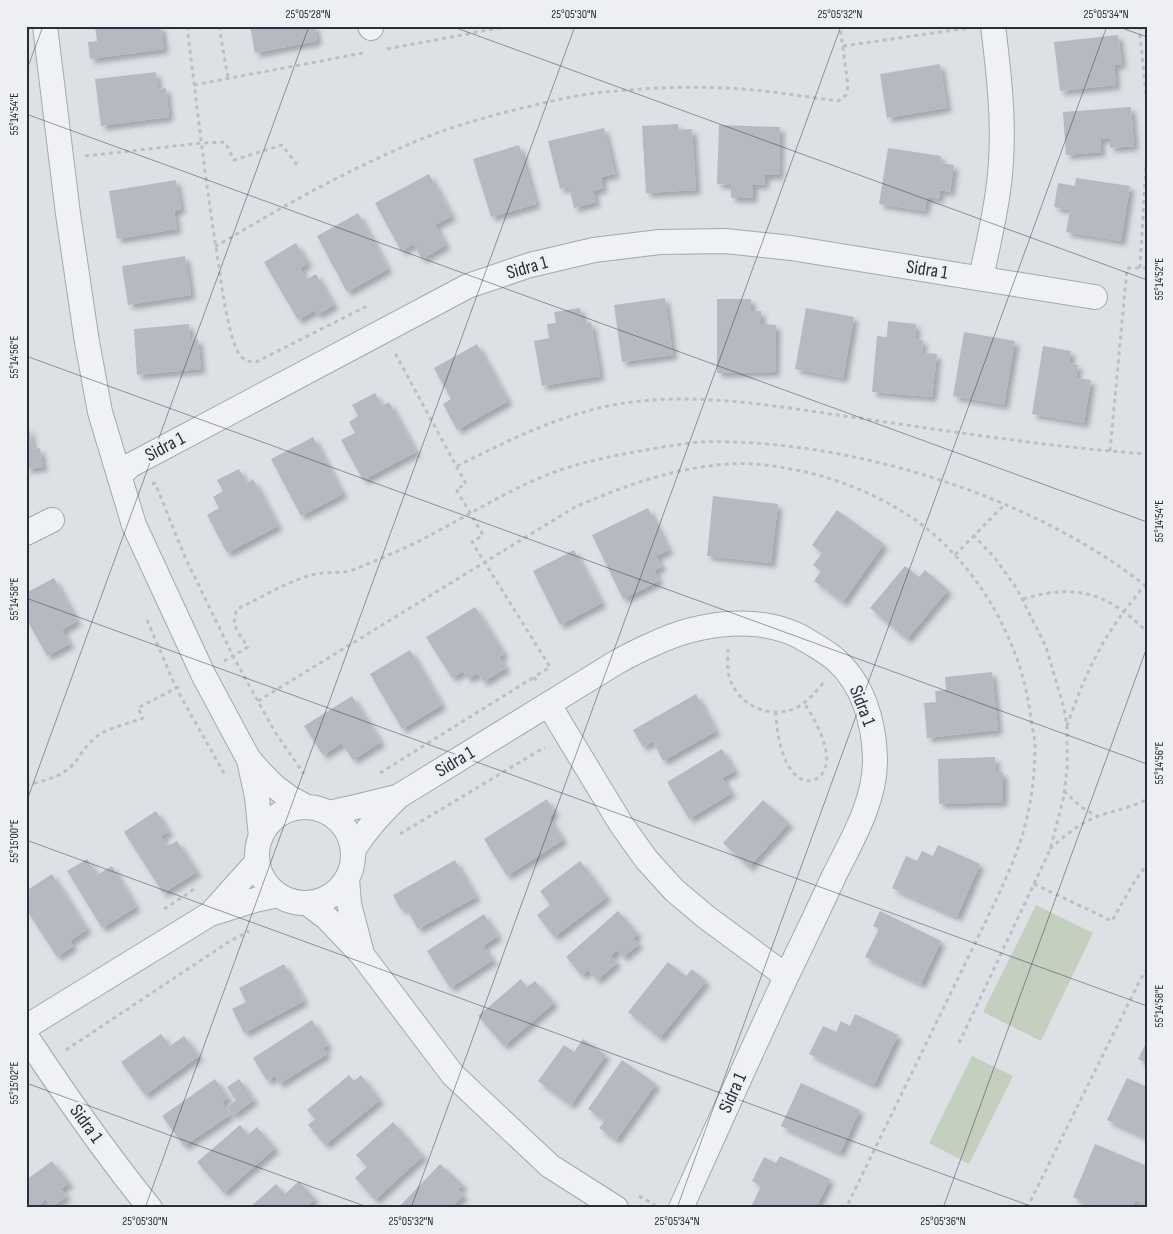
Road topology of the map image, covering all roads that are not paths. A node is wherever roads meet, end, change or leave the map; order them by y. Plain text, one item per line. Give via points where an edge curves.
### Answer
1 (45, 26) edge
2 (983, 27) edge
3 (981, 278) junction
4 (1095, 297) dead end
5 (122, 487) junction
6 (52, 520) dead end
7 (26, 533) edge
8 (549, 705) junction
9 (248, 758) junction
10 (399, 796) junction
11 (317, 810) junction
12 (261, 837) junction
13 (353, 851) junction
14 (257, 862) junction
15 (347, 878) junction
16 (278, 895) junction
17 (307, 903) junction
18 (210, 914) junction
19 (363, 956) junction
20 (786, 976) junction
21 (26, 1027) edge
22 (26, 1036) edge
23 (150, 1208) edge
24 (616, 1208) edge
25 (681, 1208) edge

1 - 5 street via 87,342 100,412
2 - 3 street via 1001,103 1002,146 999,190
3 - 4 street, Sidra 1
3 - 5 street, Sidra 1 via 791,248 725,241 660,242 594,250 530,265 468,286 131,465
5 - 9 street via 154,571
6 - 7 street
8 - 10 street, Sidra 1
8 - 20 street via 646,859 674,890
8 - 20 street, Sidra 1 via 652,644 688,631 733,623 764,624 801,636 840,664 858,687 871,722 875,760 869,797 856,832
9 - 11 street via 274,786 290,798
9 - 12 street via 257,797
10 - 11 street via 356,808
10 - 13 street via 373,822
11 - 12 street via 292,808 279,814
11 - 13 street via 340,822
12 - 14 street
13 - 15 street
14 - 16 street via 268,886
14 - 18 street
15 - 17 street via 323,900
15 - 19 street via 349,904
16 - 17 street
16 - 18 street
17 - 19 street via 327,918
18 - 21 street
19 - 24 street via 453,1075 550,1166
20 - 25 street, Sidra 1
22 - 23 street, Sidra 1 via 70,1104

